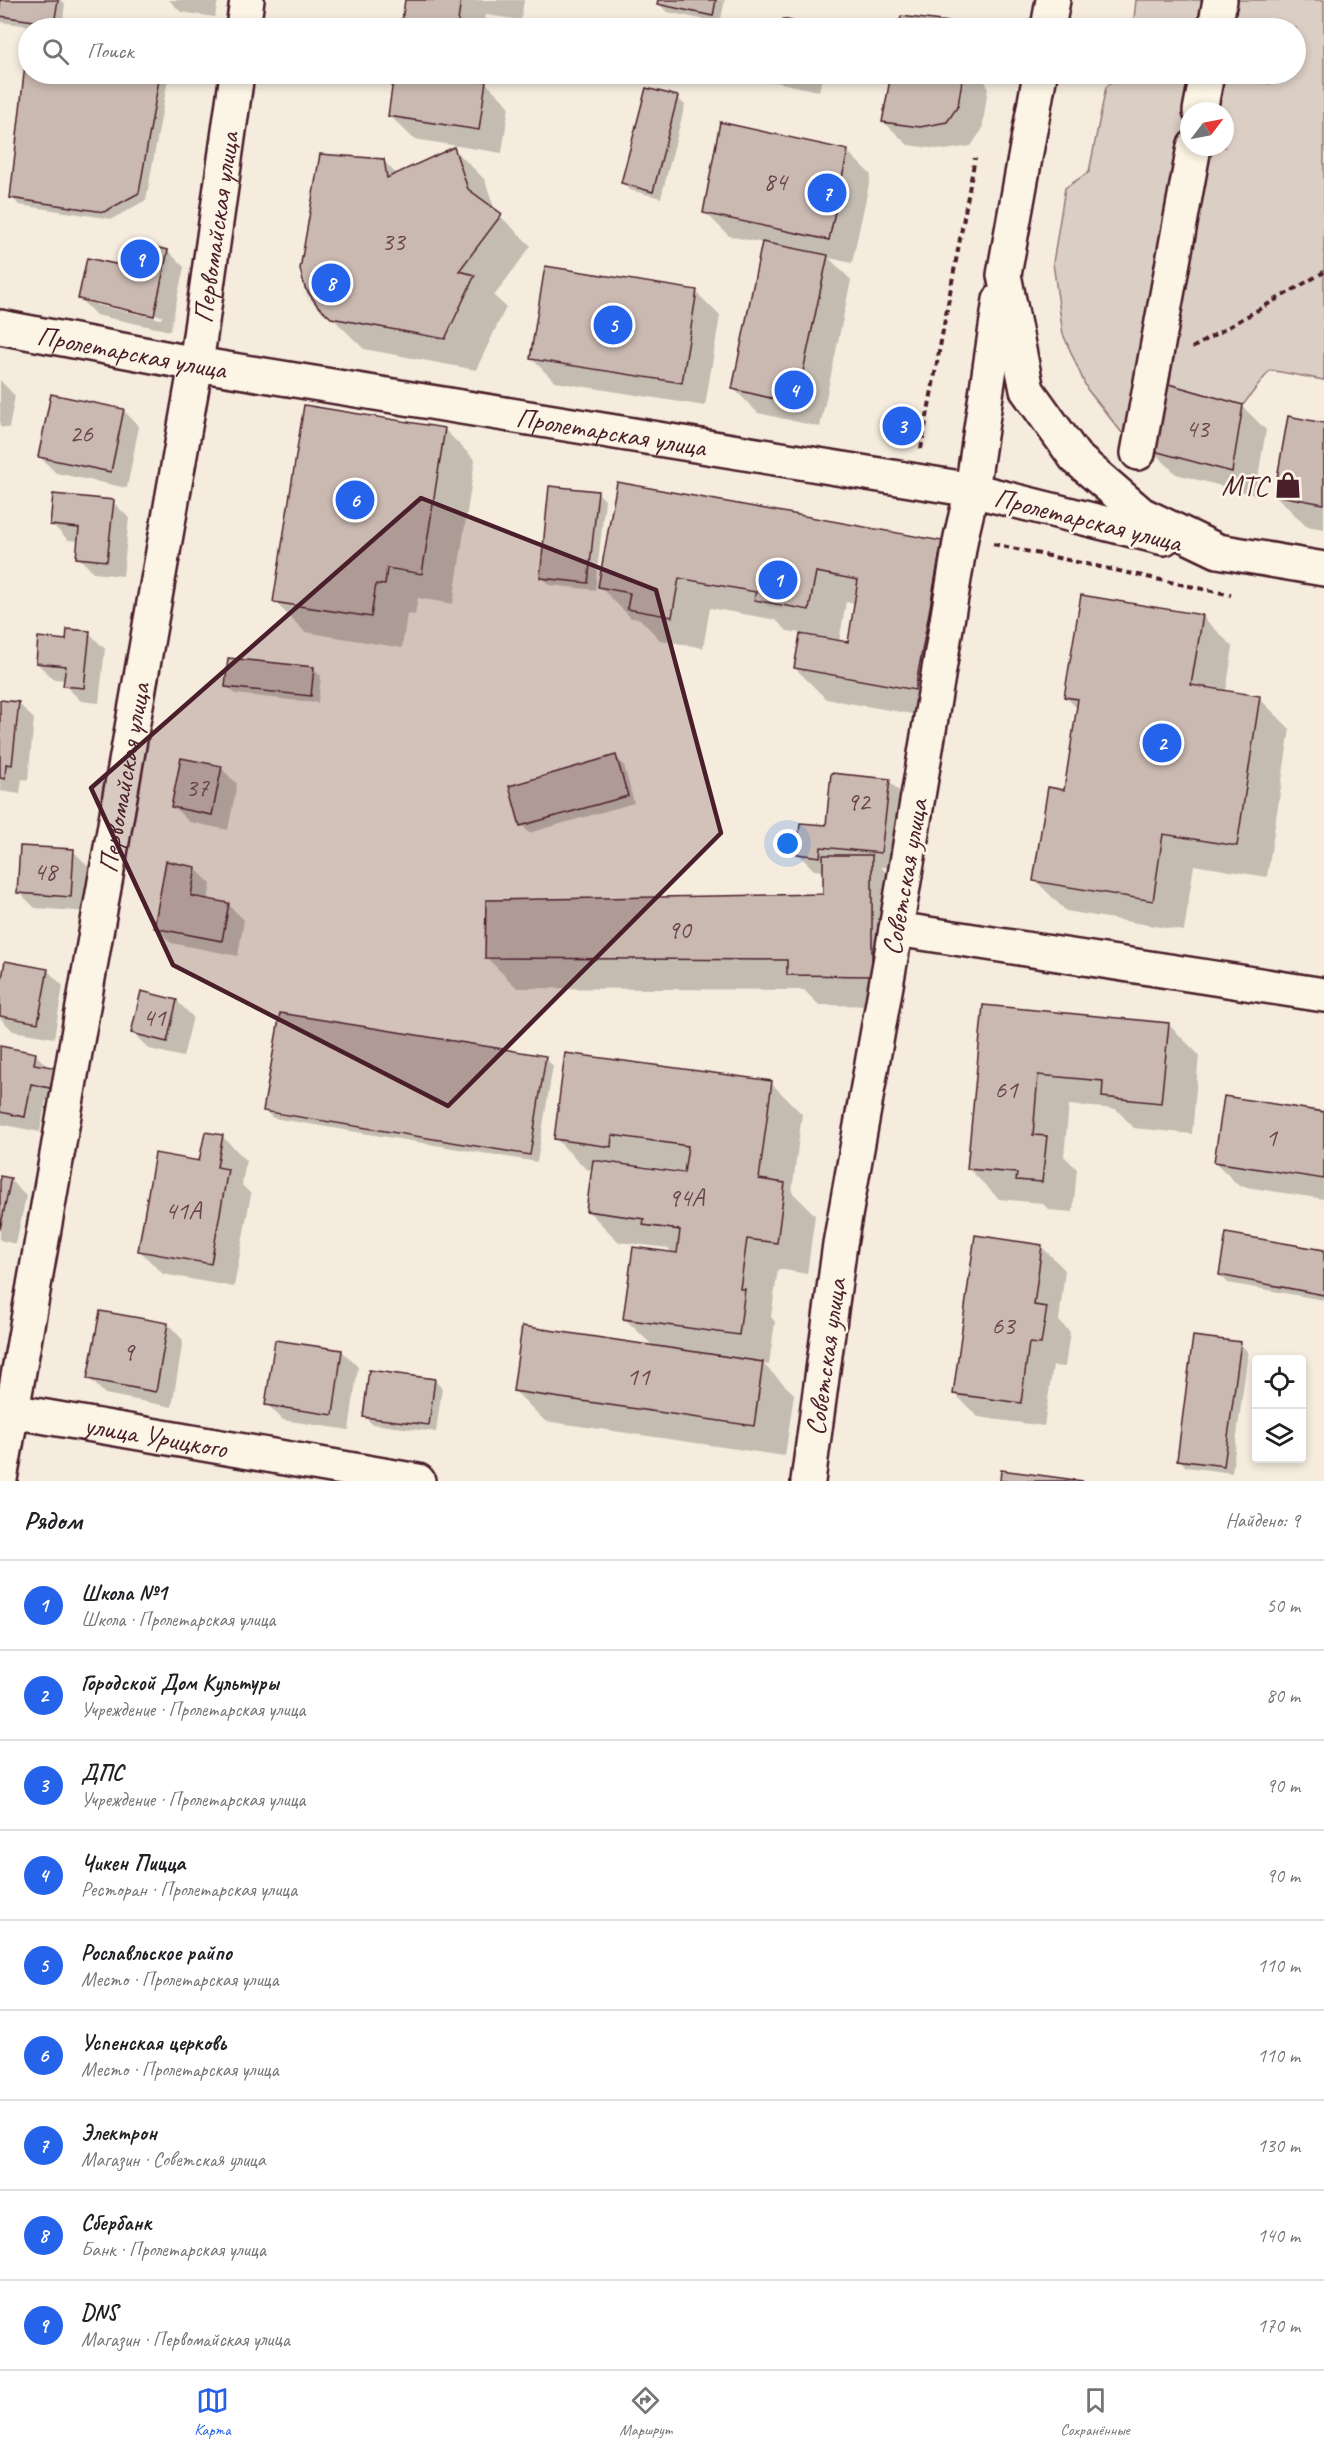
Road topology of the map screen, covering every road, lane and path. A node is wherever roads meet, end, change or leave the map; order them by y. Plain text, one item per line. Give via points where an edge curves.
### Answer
1 (247, 0) edge
2 (1053, 0) edge
3 (1220, 0) edge
4 (244, 18) edge
5 (1050, 18) edge
6 (1217, 18) edge
7 (236, 84) edge
8 (1038, 84) edge
9 (1205, 84) edge
10 (1202, 102) edge
11 (1192, 156) edge
12 (1324, 272) edge
13 (1004, 275) junction
14 (0, 327) edge
15 (196, 364) junction
16 (1154, 369) junction
17 (1027, 390) joint
18 (1138, 453) dead end
19 (972, 490) junction
20 (1218, 551) junction
21 (1324, 569) edge
22 (896, 929) junction
23 (1324, 995) edge
24 (5, 1410) edge
25 (0, 1479) edge
26 (399, 1479) edge
27 (808, 1481) edge

1 - 4 street
2 - 5 street
3 - 6 street
7 - 15 street, Первомайская улица
8 - 13 street, Советская улица
9 - 10 street
11 - 16 street
12 - 16 path
13 - 17 street, Советская улица
13 - 19 street, Советская улица
14 - 15 street, Пролетарская улица
15 - 19 street, Пролетарская улица
15 - 24 street, Первомайская улица
16 - 18 street
17 - 20 street, Пролетарская улица via 1076,457 1141,514
19 - 20 street, Пролетарская улица
19 - 22 street, Советская улица
20 - 21 street, Пролетарская улица
22 - 23 street
22 - 27 street, Советская улица via 840,1244
24 - 25 street, Первомайская улица
24 - 26 street, улица Урицкого

